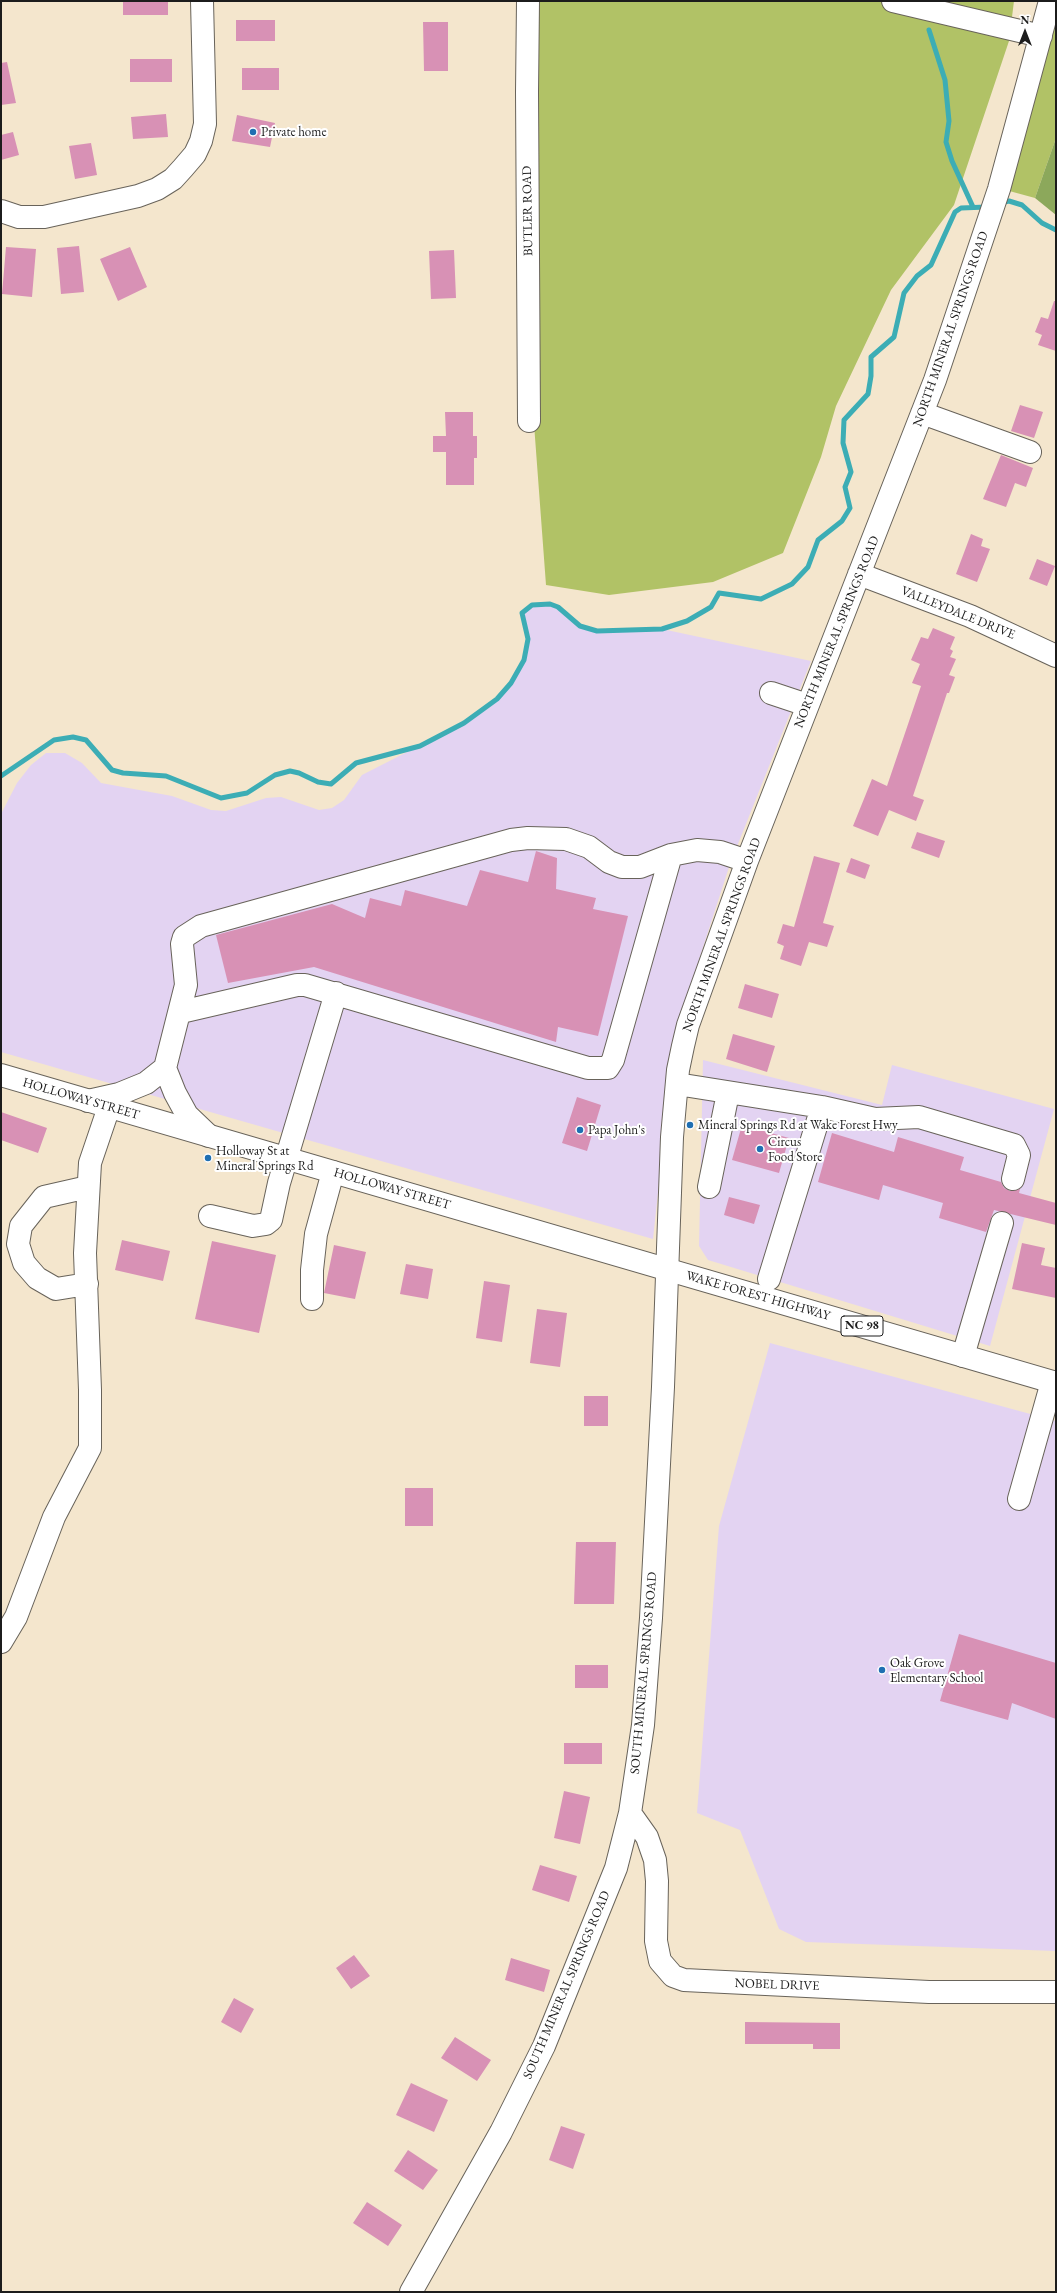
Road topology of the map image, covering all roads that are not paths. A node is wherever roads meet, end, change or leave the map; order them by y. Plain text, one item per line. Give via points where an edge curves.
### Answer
1 (202, 1) edge
2 (528, 1) edge
3 (893, 1) edge
4 (1050, 1) edge
5 (1041, 36) junction
6 (1, 211) edge
7 (922, 413) junction
8 (529, 421) dead end
9 (1030, 452) dead end
10 (859, 574) junction
11 (1056, 656) edge
12 (771, 693) dead end
13 (807, 705) junction
14 (671, 855) junction
15 (747, 861) junction
16 (336, 993) junction
17 (181, 1012) junction
18 (165, 1068) junction
19 (1, 1075) edge
20 (677, 1084) junction
21 (728, 1093) junction
22 (88, 1101) junction
23 (109, 1107) junction
24 (822, 1107) junction
25 (210, 1136) junction
26 (286, 1158) junction
27 (333, 1172) junction
28 (1013, 1179) dead end
29 (88, 1187) junction
30 (709, 1187) dead end
31 (210, 1216) dead end
32 (1002, 1223) dead end
33 (668, 1270) junction
34 (769, 1279) dead end
35 (86, 1284) junction
36 (312, 1300) dead end
37 (963, 1356) junction
38 (1054, 1383) edge
39 (1019, 1499) dead end
40 (1, 1642) edge
41 (630, 1814) junction
42 (1056, 1992) edge
43 (411, 2292) edge

1 - 6 main road via 205,124 195,154 183,168 162,186 138,196 44,217 19,217
2 - 8 main road, BUTLER ROAD
3 - 5 main road
4 - 5 main road, NORTH MINERAL SPRINGS ROAD
5 - 7 main road, NORTH MINERAL SPRINGS ROAD via 971,277
7 - 9 main road
7 - 10 main road, NORTH MINERAL SPRINGS ROAD
10 - 11 main road, VALLEYDALE DRIVE via 970,616
10 - 13 main road, NORTH MINERAL SPRINGS ROAD
12 - 13 main road
13 - 15 main road, NORTH MINERAL SPRINGS ROAD
14 - 15 main road via 697,850 720,852
14 - 16 main road via 613,1060 608,1068 588,1068
14 - 17 main road via 640,867 622,867 609,862 589,847 566,839 511,840 201,926 184,937 182,944 186,985
15 - 20 main road, NORTH MINERAL SPRINGS ROAD via 688,1025
16 - 17 main road via 318,987 297,985
16 - 26 main road
17 - 18 main road
18 - 22 main road via 146,1083 119,1094
18 - 25 main road via 187,1115
19 - 22 main road, HOLLOWAY STREET / NC 98
20 - 21 main road
20 - 33 main road, NORTH MINERAL SPRINGS ROAD via 672,1137
21 - 24 main road
21 - 30 main road
22 - 23 main road, HOLLOWAY STREET / NC 98
23 - 25 main road, HOLLOWAY STREET / NC 98
23 - 29 main road via 90,1163
24 - 28 main road via 875,1119 919,1117 1014,1145 1019,1155
24 - 34 main road
25 - 26 main road, HOLLOWAY STREET / NC 98
26 - 27 main road, HOLLOWAY STREET / NC 98
26 - 31 main road via 272,1220 266,1224 253,1226
27 - 33 main road, HOLLOWAY STREET / NC 98
27 - 36 main road via 316,1234
29 - 35 main road
29 - 35 main road via 44,1197 21,1226 18,1244 24,1263 37,1278 56,1289
32 - 37 main road
33 - 37 main road, WAKE FOREST HIGHWAY / NC 98
33 - 41 main road, SOUTH MINERAL SPRINGS ROAD via 651,1618 641,1747
35 - 40 main road via 90,1448 54,1517 16,1617
37 - 38 main road, WAKE FOREST HIGHWAY / NC 98
38 - 39 main road
41 - 42 main road, NOBEL DRIVE via 647,1837 655,1860 658,1887 656,1941 660,1961 674,1976 684,1980 929,1992
41 - 43 main road, SOUTH MINERAL SPRINGS ROAD via 616,1868 544,2046 501,2132

